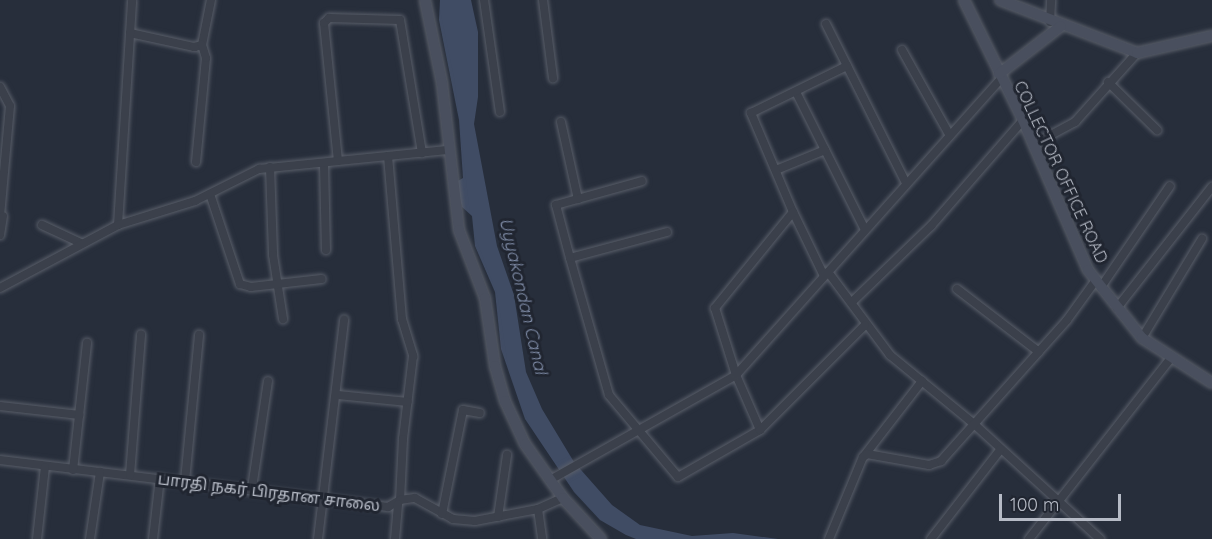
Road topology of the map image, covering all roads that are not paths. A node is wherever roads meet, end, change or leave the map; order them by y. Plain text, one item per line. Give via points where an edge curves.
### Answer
1 (132, 0) edge
2 (211, 0) edge
3 (425, 0) edge
4 (484, 0) edge
5 (543, 0) edge
6 (964, 0) edge
7 (1000, 0) edge
8 (1051, 0) edge
9 (826, 24) dead end
10 (1055, 24) junction
11 (130, 33) junction
12 (1212, 36) edge
13 (202, 45) junction
14 (902, 50) dead end
15 (1137, 53) junction
16 (848, 66) junction
17 (1000, 76) junction
18 (553, 78) dead end
19 (1108, 82) junction
20 (0, 87) edge
21 (796, 94) junction
22 (500, 112) dead end
23 (1023, 120) junction
24 (561, 122) dead end
25 (1157, 130) dead end
26 (950, 136) junction
27 (1034, 144) junction
28 (447, 150) junction
29 (825, 150) junction
30 (422, 153) junction
31 (388, 156) junction
32 (338, 161) junction
33 (196, 162) dead end
34 (324, 164) junction
35 (270, 167) junction
36 (776, 170) junction
37 (642, 181) dead end
38 (906, 183) junction
39 (1170, 186) dead end
40 (1212, 189) edge
41 (210, 194) junction
42 (578, 199) junction
43 (793, 212) junction
44 (1, 215) edge
45 (42, 225) dead end
46 (118, 225) junction
47 (865, 230) junction
48 (667, 232) dead end
49 (0, 235) edge
50 (1202, 239) dead end
51 (81, 243) junction
52 (326, 250) dead end
53 (570, 258) junction
54 (826, 274) junction
55 (322, 279) dead end
56 (1098, 283) junction
57 (277, 285) junction
58 (0, 288) edge
59 (957, 289) dead end
60 (852, 302) junction
61 (1117, 308) junction
62 (283, 319) dead end
63 (344, 320) dead end
64 (865, 326) junction
65 (141, 334) dead end
66 (199, 335) dead end
67 (1142, 338) junction
68 (87, 343) dead end
69 (1039, 352) junction
70 (1171, 358) junction
71 (736, 375) junction
72 (268, 381) dead end
73 (922, 381) junction
74 (1212, 382) edge
75 (338, 395) junction
76 (408, 402) junction
77 (0, 406) edge
78 (480, 413) dead end
79 (79, 415) junction
80 (974, 424) junction
81 (760, 430) junction
82 (638, 431) junction
83 (1000, 450) junction
84 (507, 455) dead end
85 (863, 457) junction
86 (0, 460) edge
87 (45, 467) junction
88 (73, 470) junction
89 (100, 472) junction
90 (130, 475) junction
91 (554, 477) junction
92 (160, 478) junction
93 (185, 481) junction
94 (252, 488) junction
95 (322, 498) junction
96 (563, 498) junction
97 (1056, 500) junction
98 (399, 502) junction
99 (538, 509) junction
100 (442, 514) junction
101 (498, 517) junction
102 (37, 539) edge
103 (90, 539) edge
104 (153, 539) edge
105 (318, 539) edge
106 (395, 539) edge
107 (542, 539) edge
108 (601, 539) edge
109 (829, 539) edge
110 (931, 539) edge
111 (1029, 539) edge
112 (1100, 539) edge

1 - 11 street
2 - 13 street
3 - 28 street via 442,83
4 - 22 street
5 - 18 street
6 - 17 street, COLLECTOR OFFICE ROAD
7 - 10 street
8 - 10 street
9 - 16 street
10 - 15 street
10 - 17 street
11 - 13 street via 194,47
11 - 46 street
12 - 15 street
13 - 33 street via 206,58
14 - 26 street
15 - 19 street
16 - 21 street
16 - 38 street
17 - 23 street, COLLECTOR OFFICE ROAD
17 - 26 street
19 - 25 street
19 - 27 street via 1069,127
20 - 44 street via 10,106
21 - 29 street
21 - 36 street via 751,113
23 - 27 street, COLLECTOR OFFICE ROAD
23 - 60 street via 931,226
24 - 42 street
26 - 38 street
27 - 56 street, COLLECTOR OFFICE ROAD
28 - 30 street
28 - 91 street via 459,230 485,298 495,366 505,401 525,444
29 - 36 street
29 - 47 street
30 - 31 street
30 - 32 street via 400,21 329,18 324,23
31 - 32 street
31 - 76 street via 402,319 413,356
32 - 34 street
34 - 35 street
34 - 52 street
35 - 41 street
35 - 57 street
36 - 43 street
37 - 42 street
38 - 47 street
39 - 56 street
40 - 61 street
41 - 46 street
41 - 57 street via 240,285
42 - 53 street via 556,205
43 - 54 street
43 - 71 street via 715,308
44 - 49 street
45 - 51 street
46 - 51 street
47 - 54 street
48 - 53 street
50 - 67 street
51 - 58 street via 46,266
53 - 82 street via 609,395
54 - 60 street
54 - 71 street
55 - 57 street
56 - 61 street, COLLECTOR OFFICE ROAD
56 - 69 street
57 - 62 street
59 - 69 street
60 - 64 street
61 - 67 street, COLLECTOR OFFICE ROAD
63 - 75 street
64 - 73 street via 890,355
64 - 81 street
65 - 90 street
66 - 93 street
67 - 70 street, COLLECTOR OFFICE ROAD
68 - 79 street
69 - 80 street
70 - 74 street, COLLECTOR OFFICE ROAD
70 - 97 street
71 - 81 street
71 - 82 street
72 - 94 street
73 - 80 street
73 - 85 street
75 - 76 street
75 - 95 street
76 - 98 street
77 - 79 street
78 - 100 street via 463,410
79 - 88 street
80 - 83 street
80 - 85 street via 936,464 867,454
81 - 82 street via 681,477 669,470
82 - 91 street
83 - 97 street
83 - 110 street
84 - 101 street
85 - 109 street
86 - 87 street, பாரதி நகர் பிரதான சாலை
87 - 88 street, பாரதி நகர் பிரதான சாலை
87 - 102 street
88 - 89 street, பாரதி நகர் பிரதான சாலை
89 - 90 street, பாரதி நகர் பிரதான சாலை
89 - 103 street
90 - 92 street, பாரதி நகர் பிரதான சாலை
91 - 96 street
92 - 93 street, பாரதி நகர் பிரதான சாலை
92 - 104 street
93 - 94 street, பாரதி நகர் பிரதான சாலை
94 - 95 street, பாரதி நகர் பிரதான சாலை
95 - 98 street, பாரதி நகர் பிரதான சாலை via 388,507
95 - 105 street
96 - 99 street, பாரதி நகர் பிரதான சாலை
96 - 108 street
97 - 111 street
97 - 112 street
98 - 100 street, பாரதி நகர் பிரதான சாலை via 415,498
98 - 106 street
99 - 101 street, பாரதி நகர் பிரதான சாலை
99 - 107 street
100 - 101 street, பாரதி நகர் பிரதான சாலை via 475,521

